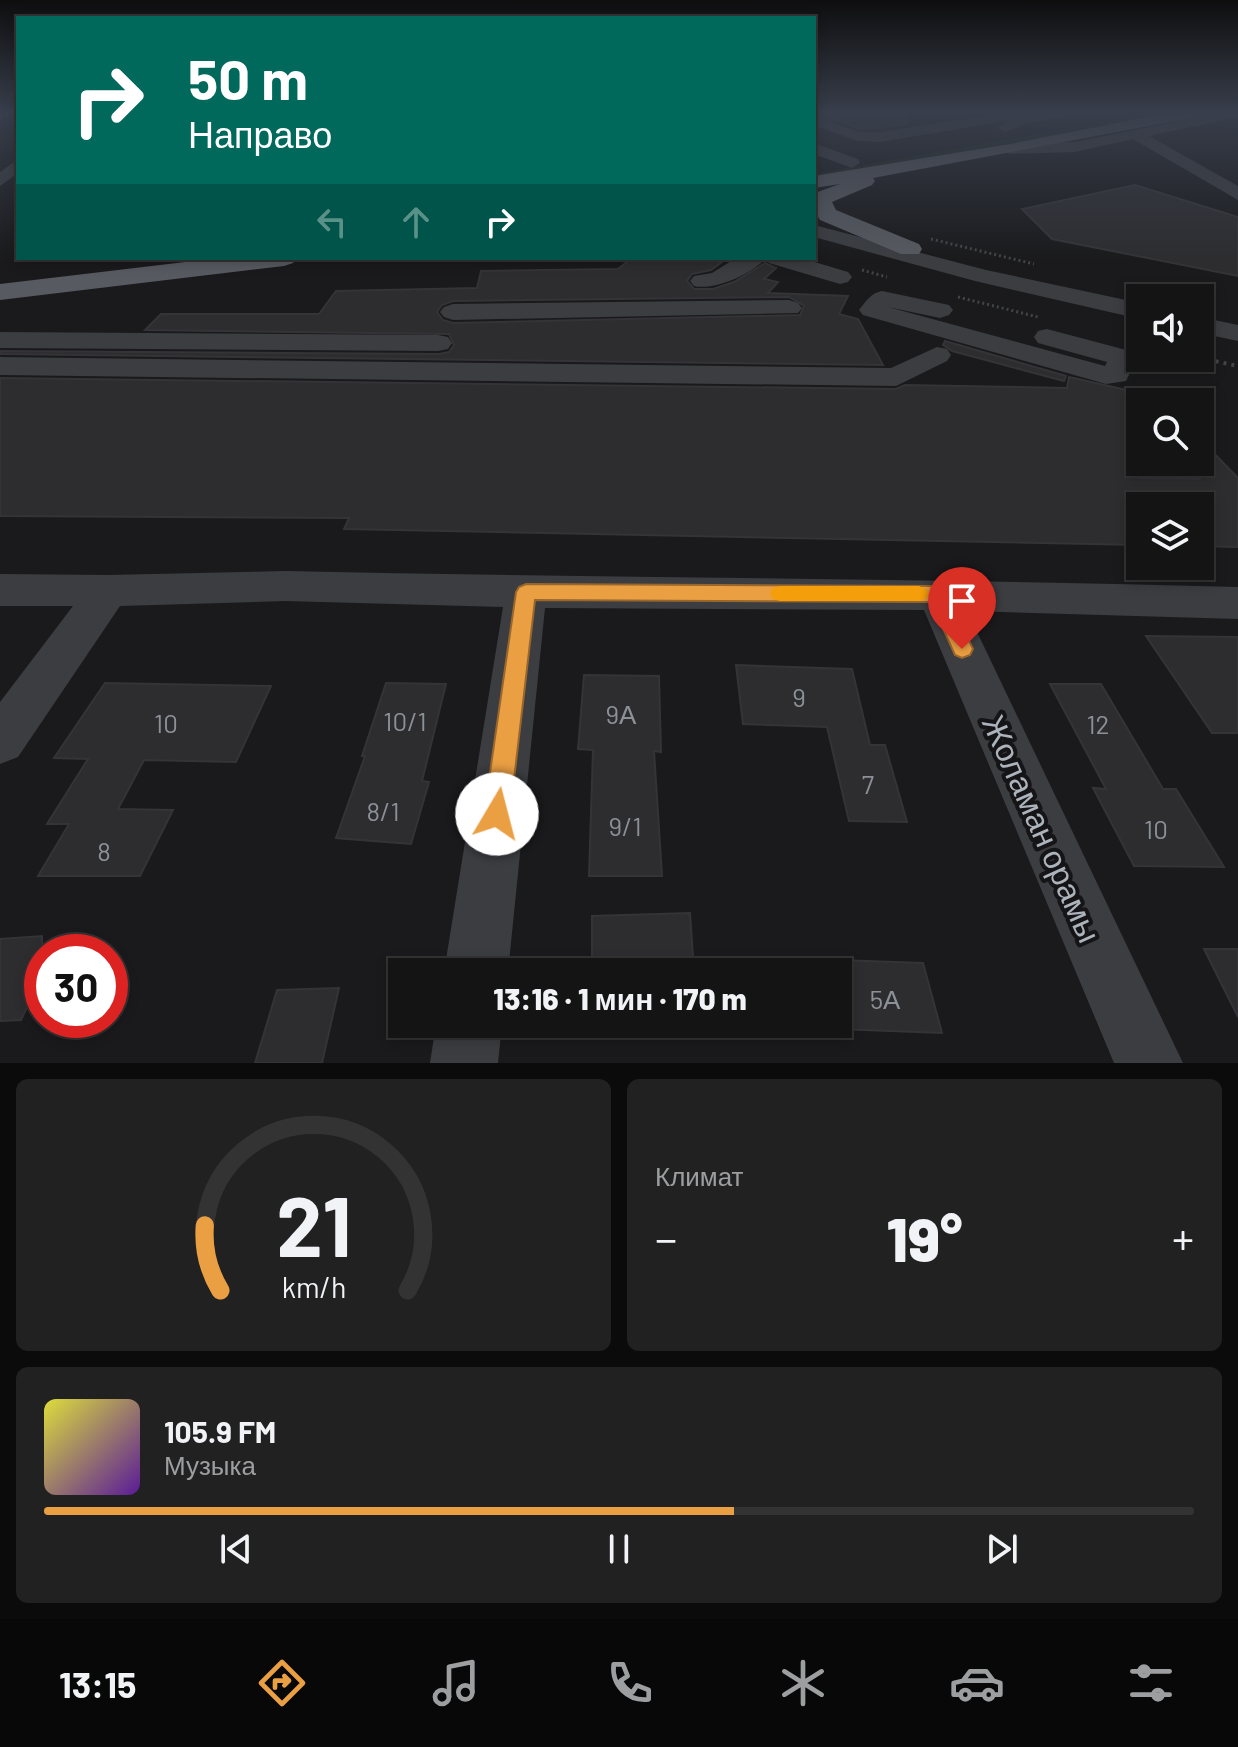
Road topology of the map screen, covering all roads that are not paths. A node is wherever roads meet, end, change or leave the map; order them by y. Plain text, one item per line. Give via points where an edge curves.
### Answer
1 (842, 163) edge
2 (855, 163) edge
3 (925, 163) edge
4 (1184, 163) edge
5 (845, 164) junction
6 (16, 166) edge
7 (912, 166) junction
8 (816, 167) edge
9 (816, 182) edge
10 (0, 183) edge
11 (1238, 194) edge
12 (816, 224) edge
13 (816, 232) edge
14 (816, 238) edge
15 (907, 255) junction
16 (115, 260) edge
17 (267, 260) edge
18 (748, 260) edge
19 (787, 260) edge
20 (0, 272) edge
21 (850, 273) road end
22 (983, 276) junction
23 (702, 281) dead end
24 (0, 292) edge
25 (1065, 295) junction
26 (1126, 299) edge
27 (946, 303) junction
28 (789, 308) dead end
29 (453, 312) dead end
30 (1214, 328) edge
31 (1050, 329) junction
32 (1238, 333) edge
33 (0, 340) edge
34 (438, 343) dead end
35 (937, 355) dead end
36 (0, 366) edge
37 (0, 590) edge
38 (108, 591) junction
39 (526, 592) junction
40 (938, 594) junction
41 (1238, 603) edge
42 (0, 741) edge
43 (478, 958) edge
44 (467, 1038) edge
45 (464, 1063) edge
46 (1149, 1063) edge

1 - 5 street
2 - 5 main road
3 - 7 main road
4 - 11 street
5 - 8 main road
6 - 10 street
7 - 9 main road
7 - 15 main road via 833,191 821,203 828,215
12 - 15 street
13 - 15 street
14 - 15 main road
15 - 22 street
16 - 20 main road
17 - 24 main road
18 - 23 street via 725,278
19 - 21 street
22 - 25 street
22 - 27 street
25 - 26 street
25 - 31 street
27 - 31 street
27 - 31 street via 882,298 872,310 1116,375 1120,357
28 - 29 street
30 - 32 street
33 - 34 street
35 - 36 street via 896,377
37 - 38 street
38 - 39 street via 285,586
38 - 42 street
39 - 40 street
39 - 43 street
40 - 41 street
40 - 46 street, Жоламан орамы
44 - 45 street

